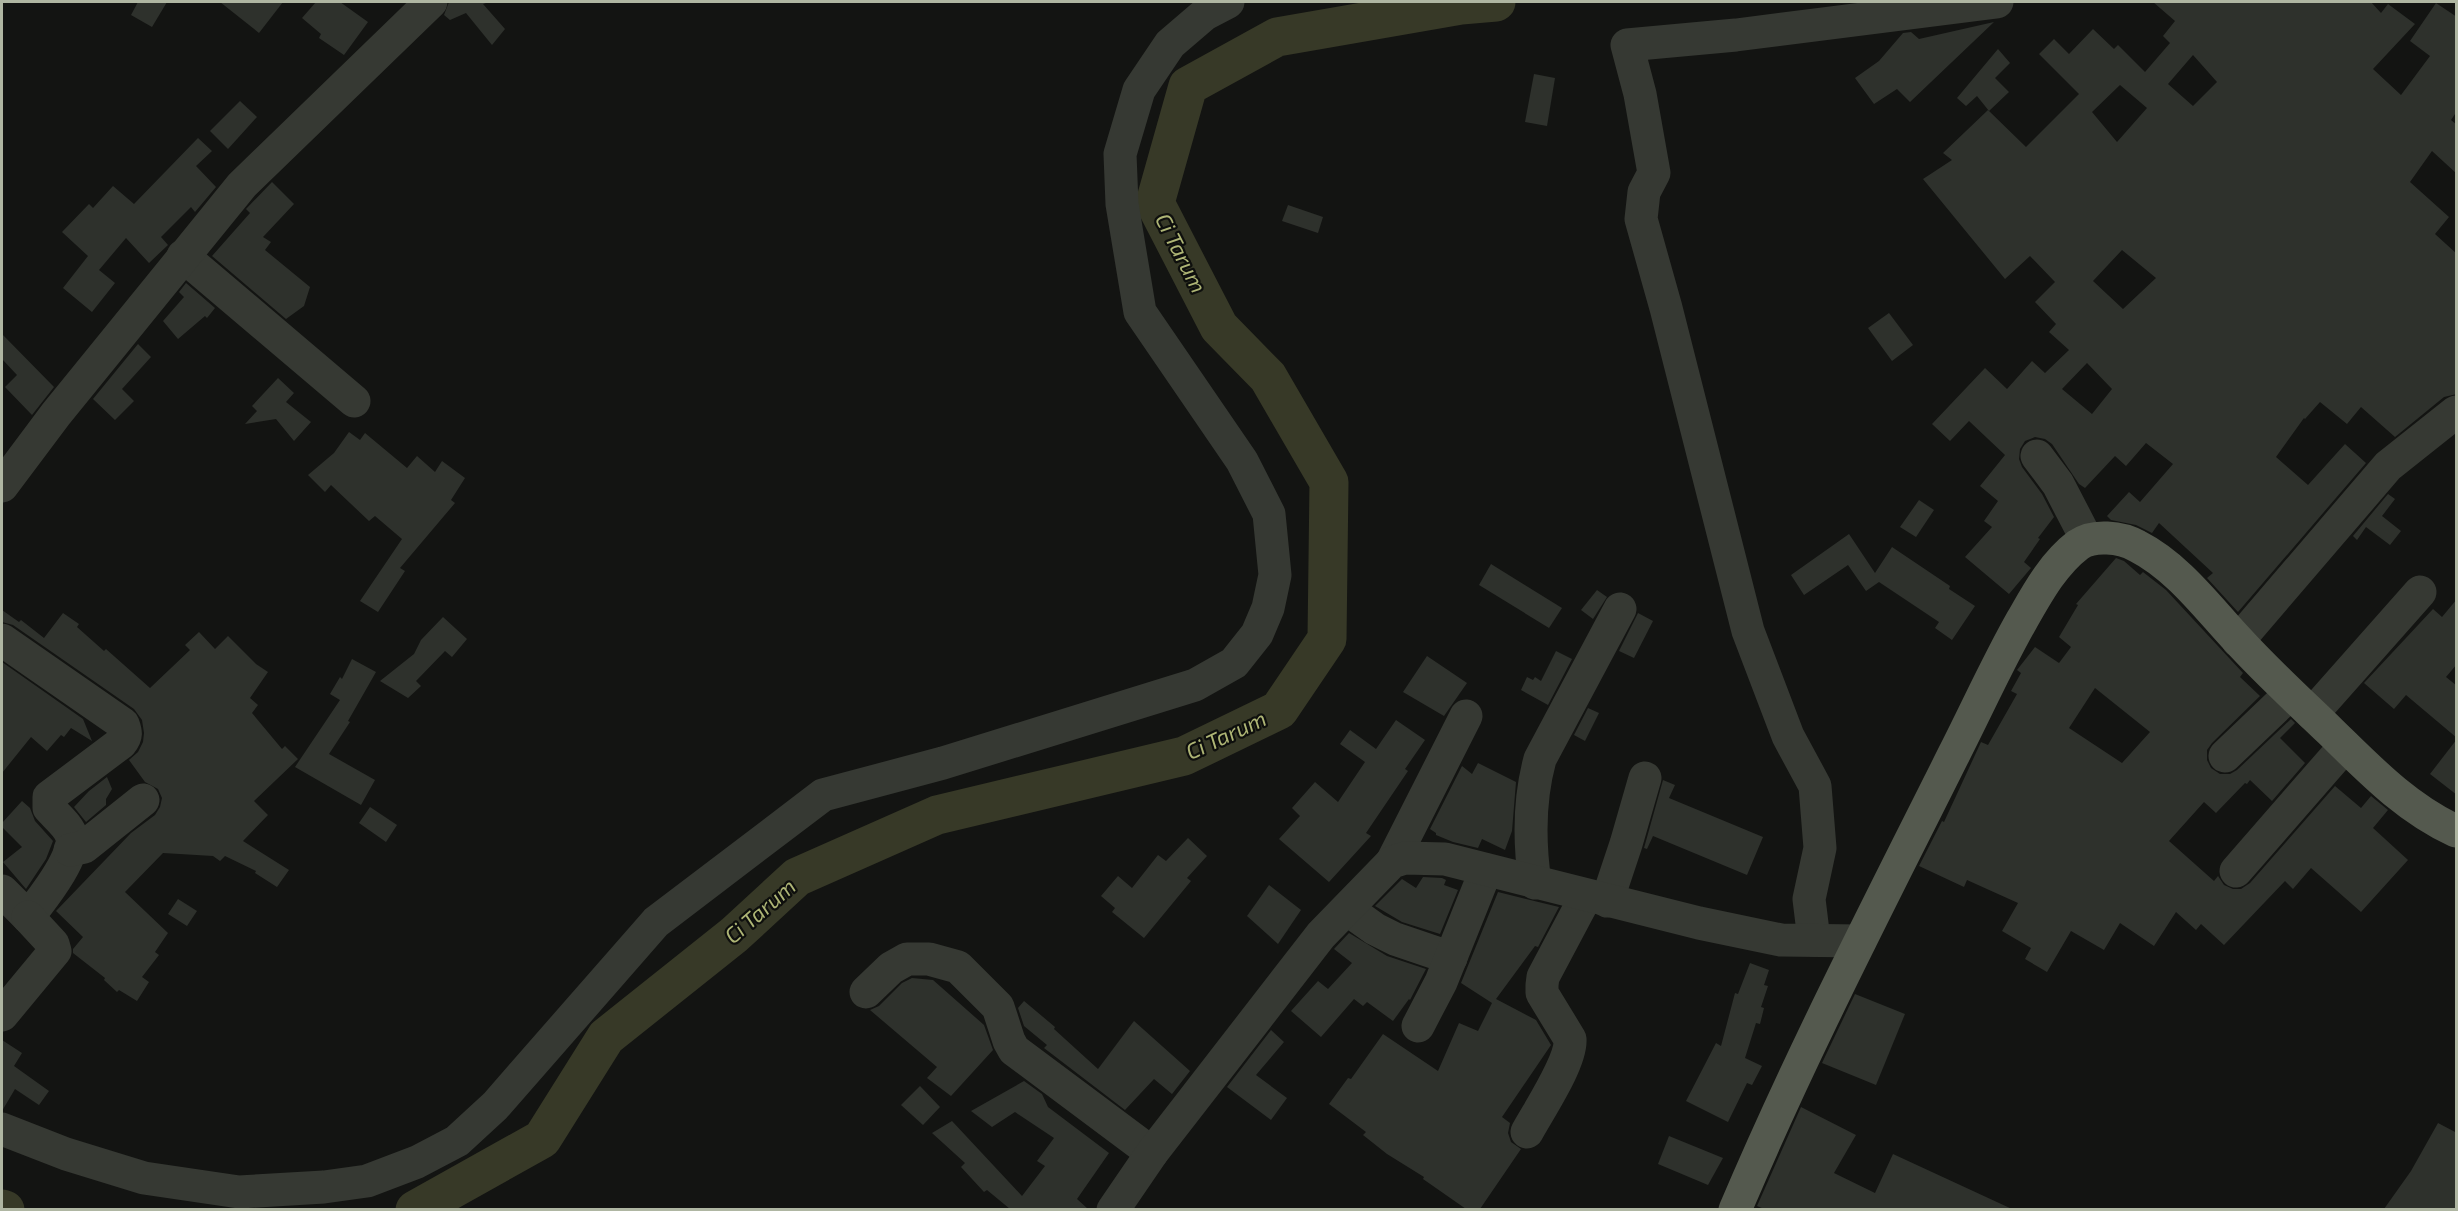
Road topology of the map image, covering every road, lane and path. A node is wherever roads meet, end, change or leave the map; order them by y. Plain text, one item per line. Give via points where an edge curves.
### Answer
1 (431, 2) edge
2 (1228, 2) edge
3 (1997, 2) edge
4 (183, 256) junction
5 (354, 401) dead end
6 (2457, 412) edge
7 (2037, 456) dead end
8 (2, 486) edge
9 (2087, 540) junction
10 (2420, 592) dead end
11 (1620, 609) dead end
12 (2, 640) edge
13 (2238, 641) junction
14 (2301, 704) junction
15 (1466, 716) dead end
16 (2345, 746) junction
17 (2225, 756) dead end
18 (1645, 778) dead end
19 (143, 800) dead end
20 (2457, 831) edge
21 (70, 850) junction
22 (1392, 862) junction
23 (1486, 870) junction
24 (2236, 871) dead end
25 (1535, 883) junction
26 (2, 891) edge
27 (1596, 898) junction
28 (1347, 909) junction
29 (28, 917) junction
30 (1814, 940) junction
31 (1860, 941) junction
32 (1451, 958) junction
33 (866, 992) dead end
34 (2, 1015) edge
35 (1418, 1026) dead end
36 (2, 1129) edge
37 (1527, 1132) dead end
38 (1152, 1154) junction
39 (1113, 1209) edge
40 (1735, 1209) edge

1 - 4 street via 242,185
2 - 36 street via 1205,14 1170,44 1139,90 1120,154 1122,204 1140,312 1242,461 1269,514 1275,574 1268,608 1257,634 1234,663 1195,685 943,763 823,795 656,922 495,1106 457,1141 377,1178 324,1187 239,1192 144,1178
3 - 30 street via 1627,45 1654,173 1644,192 1641,219 1748,631 1788,736 1815,786 1820,848 1809,899
4 - 5 street
4 - 8 street
6 - 13 street via 2388,466
7 - 9 street via 2058,484
9 - 13 main road via 2113,538 2136,545 2189,586
9 - 31 main road via 2076,546 2041,588 1994,671
10 - 14 street
11 - 25 street via 1540,759 1531,814
12 - 21 street via 123,724 126,731 121,743 50,797 49,808 72,839
13 - 14 main road
14 - 16 main road
14 - 17 street
15 - 22 street
16 - 20 main road via 2402,799 2431,820
16 - 24 street
18 - 27 street via 1626,844
19 - 21 street via 84,847
21 - 29 street
22 - 23 street via 1405,858 1445,859
22 - 28 street
23 - 25 street
23 - 32 street
25 - 27 street
26 - 29 street
27 - 30 street via 1781,940
27 - 37 street via 1543,976 1542,993 1570,1039 1570,1047
28 - 32 street via 1395,939
28 - 38 street via 1321,935
29 - 34 street via 55,951
30 - 31 street
31 - 40 main road
32 - 35 street
33 - 38 street via 891,968 907,959 929,959 958,967 998,1007 1014,1050
38 - 39 street

